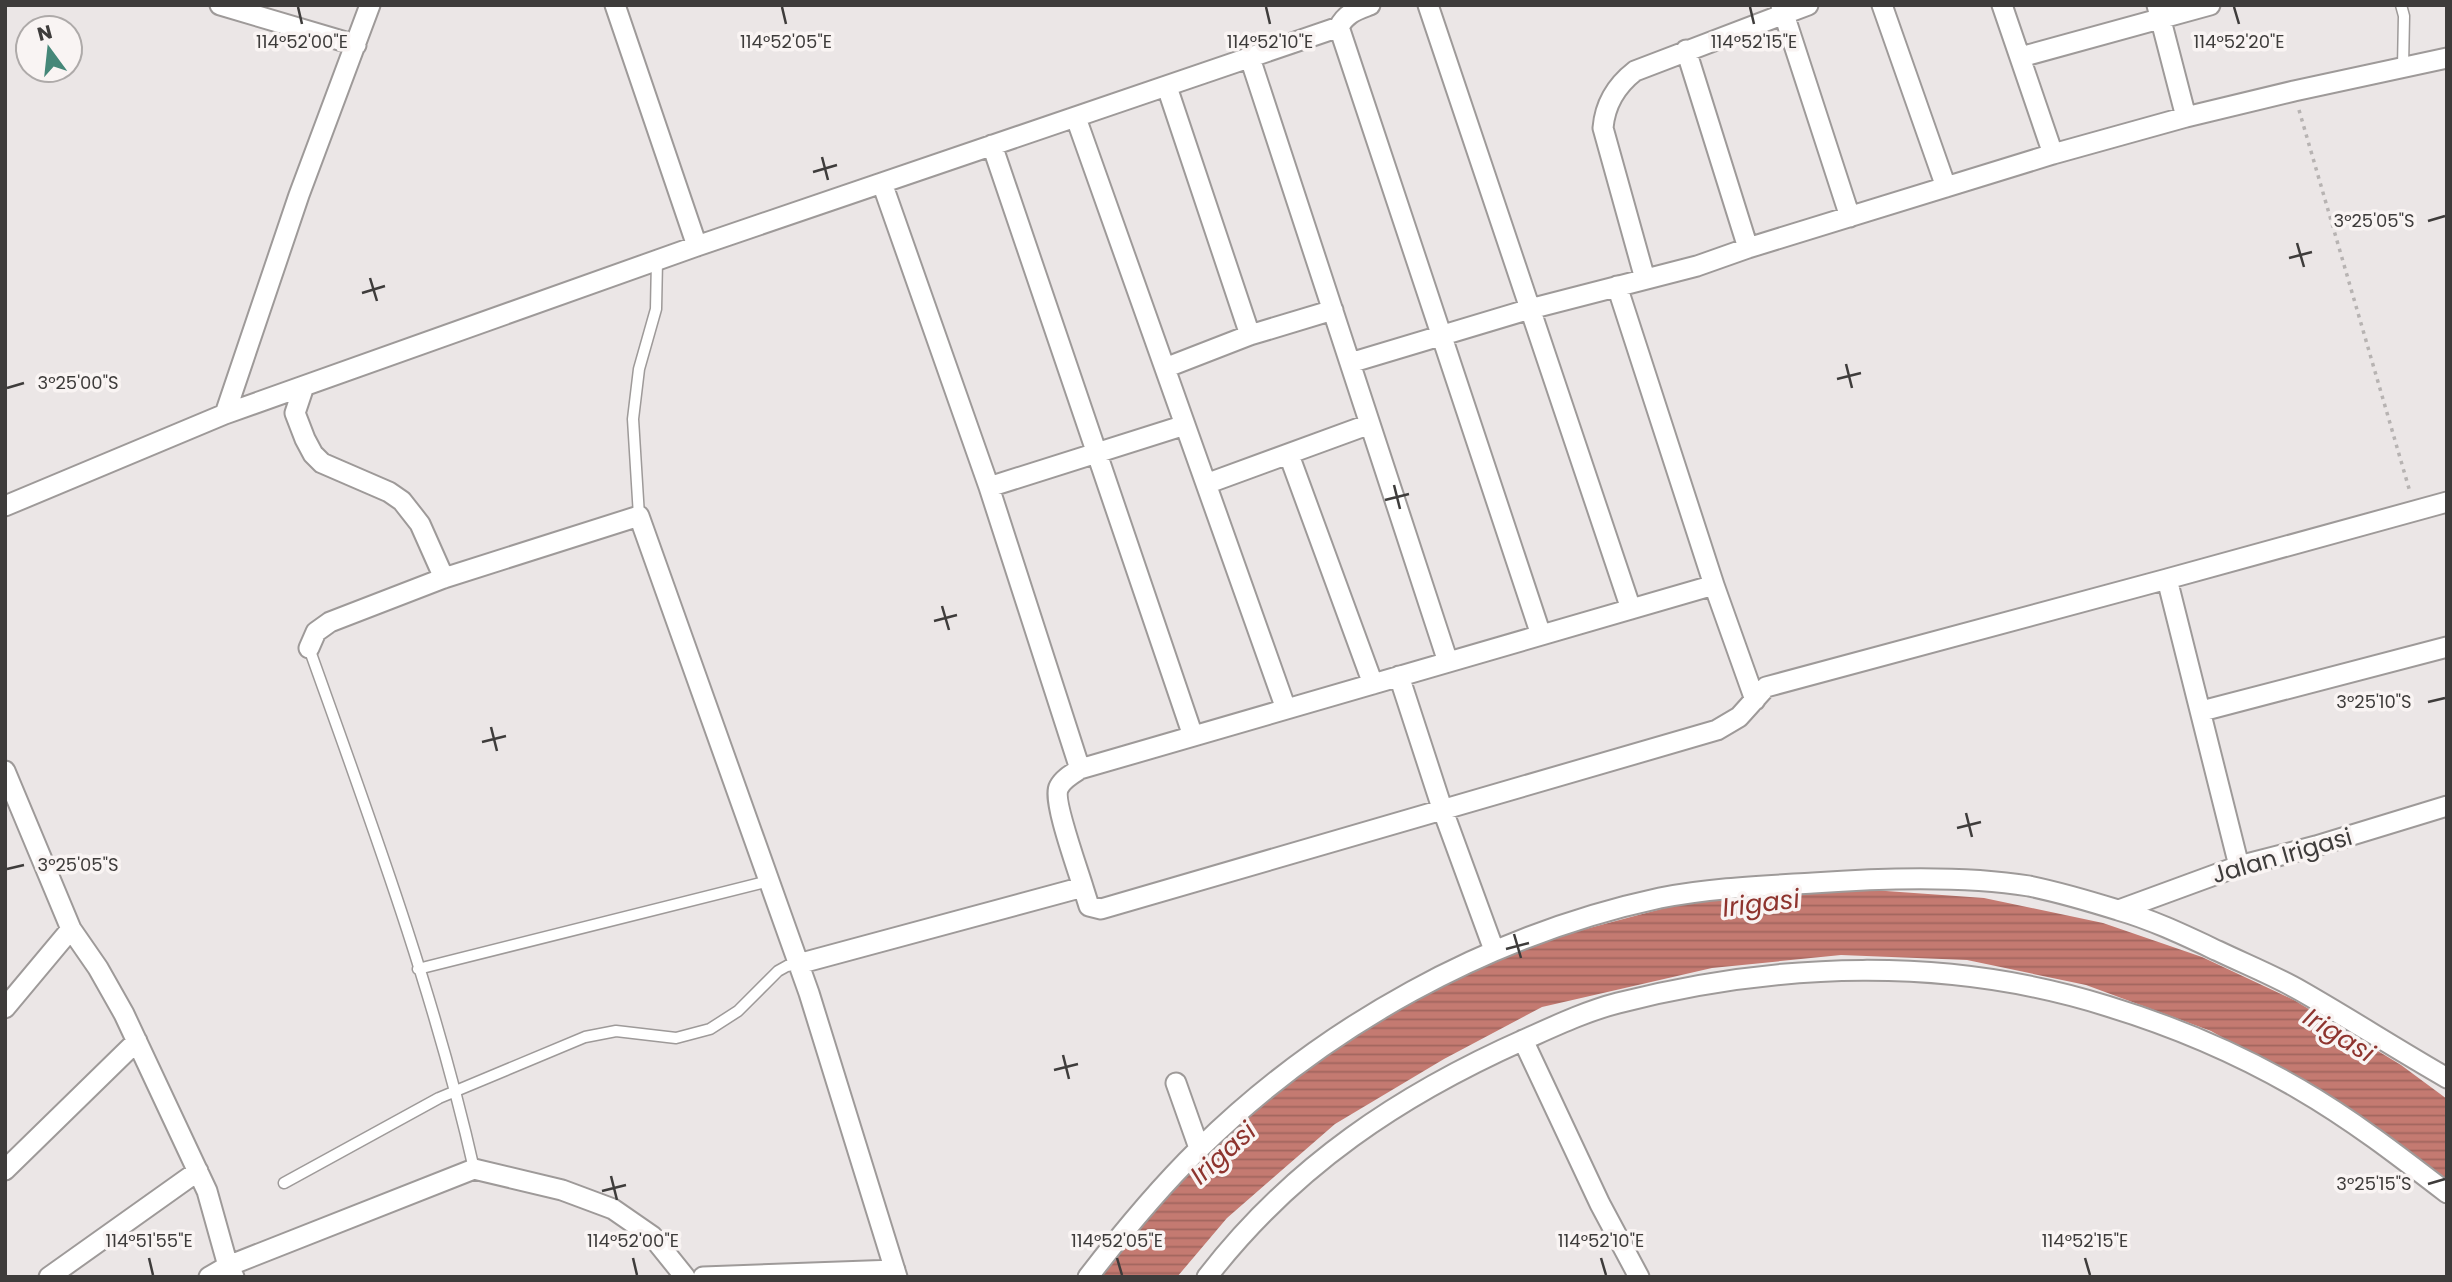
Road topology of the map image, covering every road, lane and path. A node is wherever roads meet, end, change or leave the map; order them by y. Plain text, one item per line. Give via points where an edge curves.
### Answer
1 (220, 5) edge
2 (370, 5) edge
3 (615, 5) edge
4 (1370, 5) edge
5 (1428, 5) edge
6 (1808, 5) edge
7 (1882, 5) edge
8 (2002, 5) edge
9 (2210, 5) edge
10 (2401, 5) edge
11 (1782, 10) edge
12 (2159, 12) edge
13 (1339, 27) junction
14 (356, 45) junction
15 (1686, 50) junction
16 (2021, 57) junction
17 (1250, 58) junction
18 (2447, 58) edge
19 (2403, 67) junction
20 (1167, 87) junction
21 (2294, 91) junction
22 (2186, 117) junction
23 (1076, 118) junction
24 (992, 145) junction
25 (2053, 154) junction
26 (882, 183) junction
27 (1945, 187) junction
28 (1850, 217) junction
29 (697, 246) junction
30 (1748, 248) junction
31 (657, 260) junction
32 (1645, 279) junction
33 (1617, 286) junction
34 (1530, 309) junction
35 (1333, 310) junction
36 (1250, 335) junction
37 (1441, 336) junction
38 (1350, 363) junction
39 (1165, 368) junction
40 (304, 386) junction
41 (225, 414) junction
42 (1370, 424) junction
43 (1185, 425) junction
44 (1097, 454) junction
45 (1289, 455) junction
46 (1206, 484) junction
47 (989, 487) junction
48 (2447, 502) edge
49 (5, 506) edge
50 (2415, 511) junction
51 (639, 516) junction
52 (444, 578) junction
53 (2167, 579) junction
54 (1714, 585) junction
55 (1631, 609) junction
56 (1541, 635) junction
57 (2447, 647) edge
58 (309, 648) joint
59 (1448, 662) junction
60 (1399, 676) junction
61 (1373, 684) junction
62 (1755, 700) junction
63 (1286, 709) junction
64 (2202, 711) junction
65 (1193, 736) junction
66 (1080, 769) junction
67 (5, 771) edge
68 (2447, 806) edge
69 (1442, 808) junction
70 (2239, 866) junction
71 (769, 881) junction
72 (1083, 887) junction
73 (2119, 910) junction
74 (71, 929) junction
75 (1494, 950) junction
76 (798, 964) junction
77 (418, 969) junction
78 (5, 1008) edge
79 (1523, 1040) junction
80 (137, 1041) junction
81 (2447, 1078) edge
82 (1175, 1083) dead end
83 (457, 1091) junction
84 (1199, 1148) junction
85 (474, 1169) junction
86 (5, 1170) edge
87 (198, 1171) junction
88 (284, 1183) dead end
89 (2447, 1193) edge
90 (231, 1271) edge
91 (896, 1273) edge
92 (48, 1277) edge
93 (209, 1277) edge
94 (685, 1277) edge
95 (703, 1277) edge
96 (1088, 1277) edge
97 (1207, 1277) edge
98 (1639, 1277) edge

1 - 14 street
2 - 14 street
3 - 29 street
4 - 13 street via 1352,12
5 - 34 street
6 - 11 street
7 - 27 street
8 - 16 street
9 - 12 street
10 - 19 lane
11 - 15 street
11 - 28 street
12 - 16 street
12 - 22 street
13 - 17 street
13 - 37 street
14 - 41 street via 299,195
15 - 30 street
15 - 32 street via 1636,71 1622,82 1604,115 1603,128
16 - 25 street
17 - 20 street
17 - 35 street
18 - 19 street
19 - 21 street
20 - 23 street
20 - 36 street
21 - 22 street
21 - 50 path
22 - 25 street
23 - 24 street
23 - 39 street
24 - 26 street
24 - 44 street
25 - 27 street
26 - 29 street
26 - 47 street
27 - 28 street
28 - 30 street
29 - 31 street
30 - 32 street
31 - 40 street
31 - 51 lane via 656,309 639,369 633,419
32 - 33 street
33 - 34 street
33 - 54 street
34 - 37 street
34 - 55 street
35 - 36 street
35 - 38 street
36 - 39 street
37 - 38 street
37 - 56 street
38 - 42 street
39 - 43 street
40 - 41 street
40 - 52 street via 295,413 313,454 322,463 402,501 420,524
41 - 49 street
42 - 45 street
42 - 59 street
43 - 44 street
43 - 46 street
44 - 47 street
44 - 65 street
45 - 46 street
45 - 61 street
46 - 63 street
47 - 66 street
48 - 50 street
50 - 53 street
51 - 52 street
51 - 71 street
52 - 58 street via 330,622 316,632
53 - 62 street via 1766,687
53 - 64 street
54 - 55 street
54 - 62 street
55 - 56 street
56 - 59 street
57 - 64 street
58 - 77 lane
59 - 60 street
60 - 61 street
60 - 69 street
61 - 63 street
62 - 69 street via 1717,730
63 - 65 street
64 - 70 street
65 - 66 street
66 - 72 street via 1057,793
67 - 74 street
68 - 70 street, Jalan Irigasi
69 - 72 street via 1101,909 1089,906
69 - 75 street
70 - 73 street, Jalan Irigasi
71 - 76 street
71 - 77 lane
72 - 76 street
73 - 75 street via 2029,886 1937,878 1745,887 1662,898
73 - 81 street via 2300,990
74 - 78 street
74 - 80 street
75 - 84 street via 1333,1038
76 - 83 lane via 778,971 738,1011 710,1029 676,1038 617,1031 585,1037
76 - 91 street
77 - 83 lane
79 - 89 street via 1616,1003 1775,974 1853,969 1938,972 2024,985 2105,1005 2239,1058 2310,1096
79 - 97 street via 1425,1088 1323,1157 1273,1202
79 - 98 street
80 - 86 street
80 - 87 street
82 - 84 street
83 - 85 lane
83 - 88 lane
84 - 96 street
85 - 90 street
85 - 94 street via 562,1190 613,1209 652,1236
87 - 90 street
87 - 92 street
90 - 93 street
91 - 95 street

